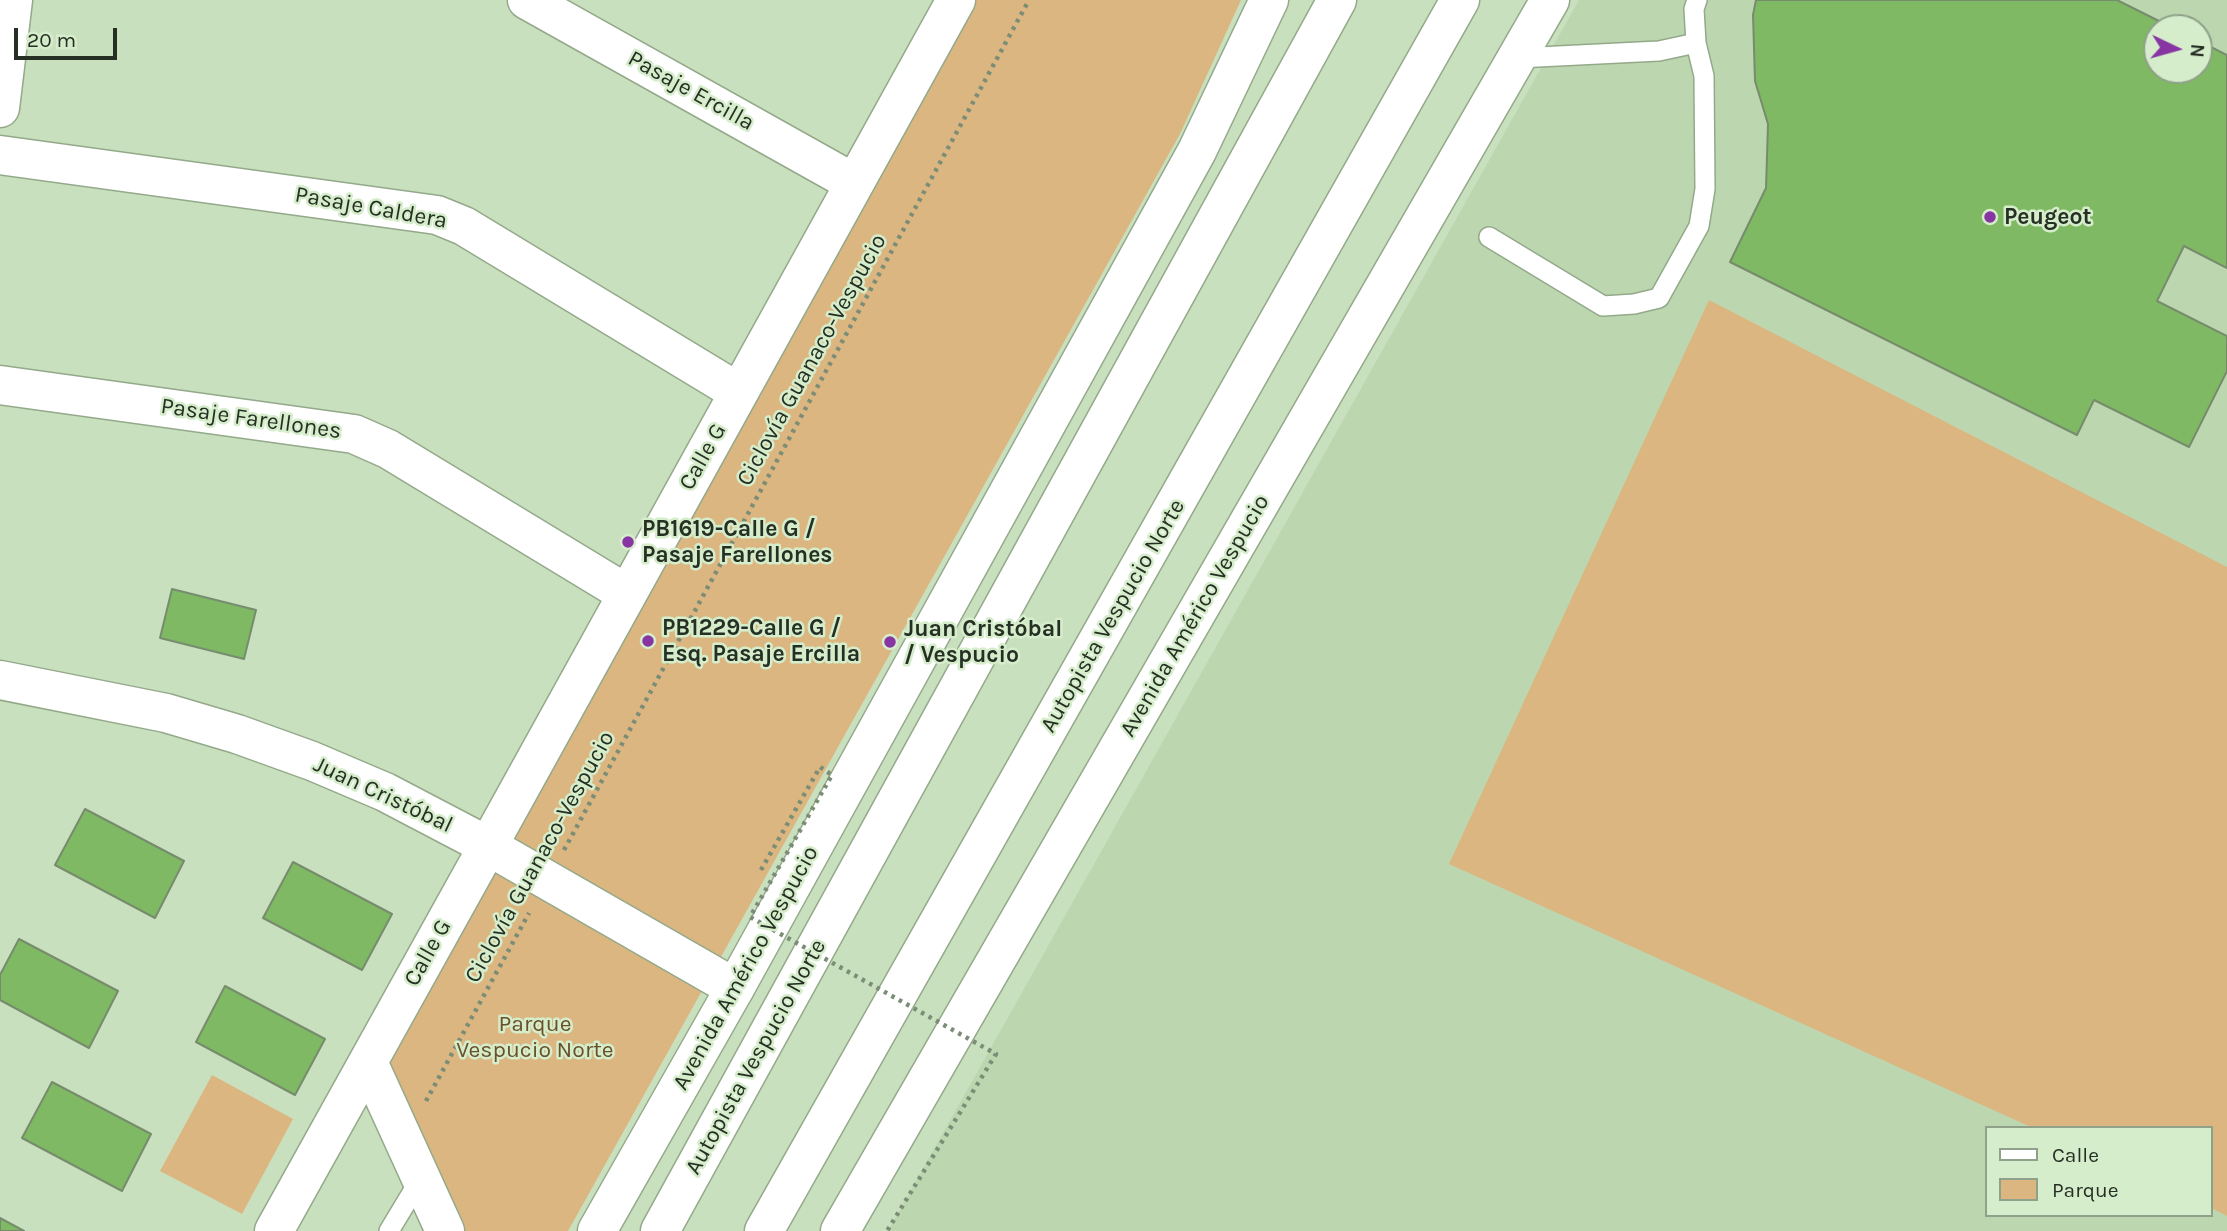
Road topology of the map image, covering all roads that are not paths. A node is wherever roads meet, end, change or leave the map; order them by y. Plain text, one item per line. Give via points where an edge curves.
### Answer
1 (13, 0) edge
2 (527, 0) edge
3 (956, 0) edge
4 (1269, 0) edge
5 (1337, 0) edge
6 (1460, 0) edge
7 (1550, 0) edge
8 (1697, 0) edge
9 (1696, 43) junction
10 (1518, 58) junction
11 (2, 70) edge
12 (0, 108) edge
13 (0, 155) edge
14 (854, 183) junction
15 (1489, 237) dead end
16 (0, 385) edge
17 (738, 392) junction
18 (627, 594) junction
19 (0, 680) edge
20 (488, 846) junction
21 (735, 988) junction
22 (368, 1062) junction
23 (421, 1178) junction
24 (274, 1231) edge
25 (390, 1231) edge
26 (445, 1231) edge
27 (597, 1231) edge
28 (660, 1231) edge
29 (764, 1231) edge
30 (840, 1231) edge

1 - 11 main road
2 - 14 main road, Pasaje Ercilla
3 - 14 main road, Calle G
4 - 21 main road, Avenida Américo Vespucio via 1197,151
5 - 28 main road, Autopista Vespucio Norte
6 - 29 main road, Autopista Vespucio Norte
7 - 10 main road, Avenida Américo Vespucio
8 - 9 lane
9 - 10 lane via 1659,51
9 - 15 lane via 1704,76 1705,189 1699,226 1659,298 1603,306
10 - 30 main road, Avenida Américo Vespucio
11 - 12 main road
13 - 17 main road, Pasaje Caldera via 444,217
14 - 17 main road, Calle G
16 - 18 main road, Pasaje Farellones via 354,434 388,449
17 - 18 main road, Calle G
18 - 20 main road, Calle G
19 - 20 main road, Juan Cristóbal via 166,713 237,734 386,792
20 - 21 main road, Juan Cristóbal
20 - 22 main road, Calle G
21 - 27 main road, Avenida Américo Vespucio
22 - 23 main road
22 - 24 main road, Calle G
23 - 25 lane
23 - 26 main road

